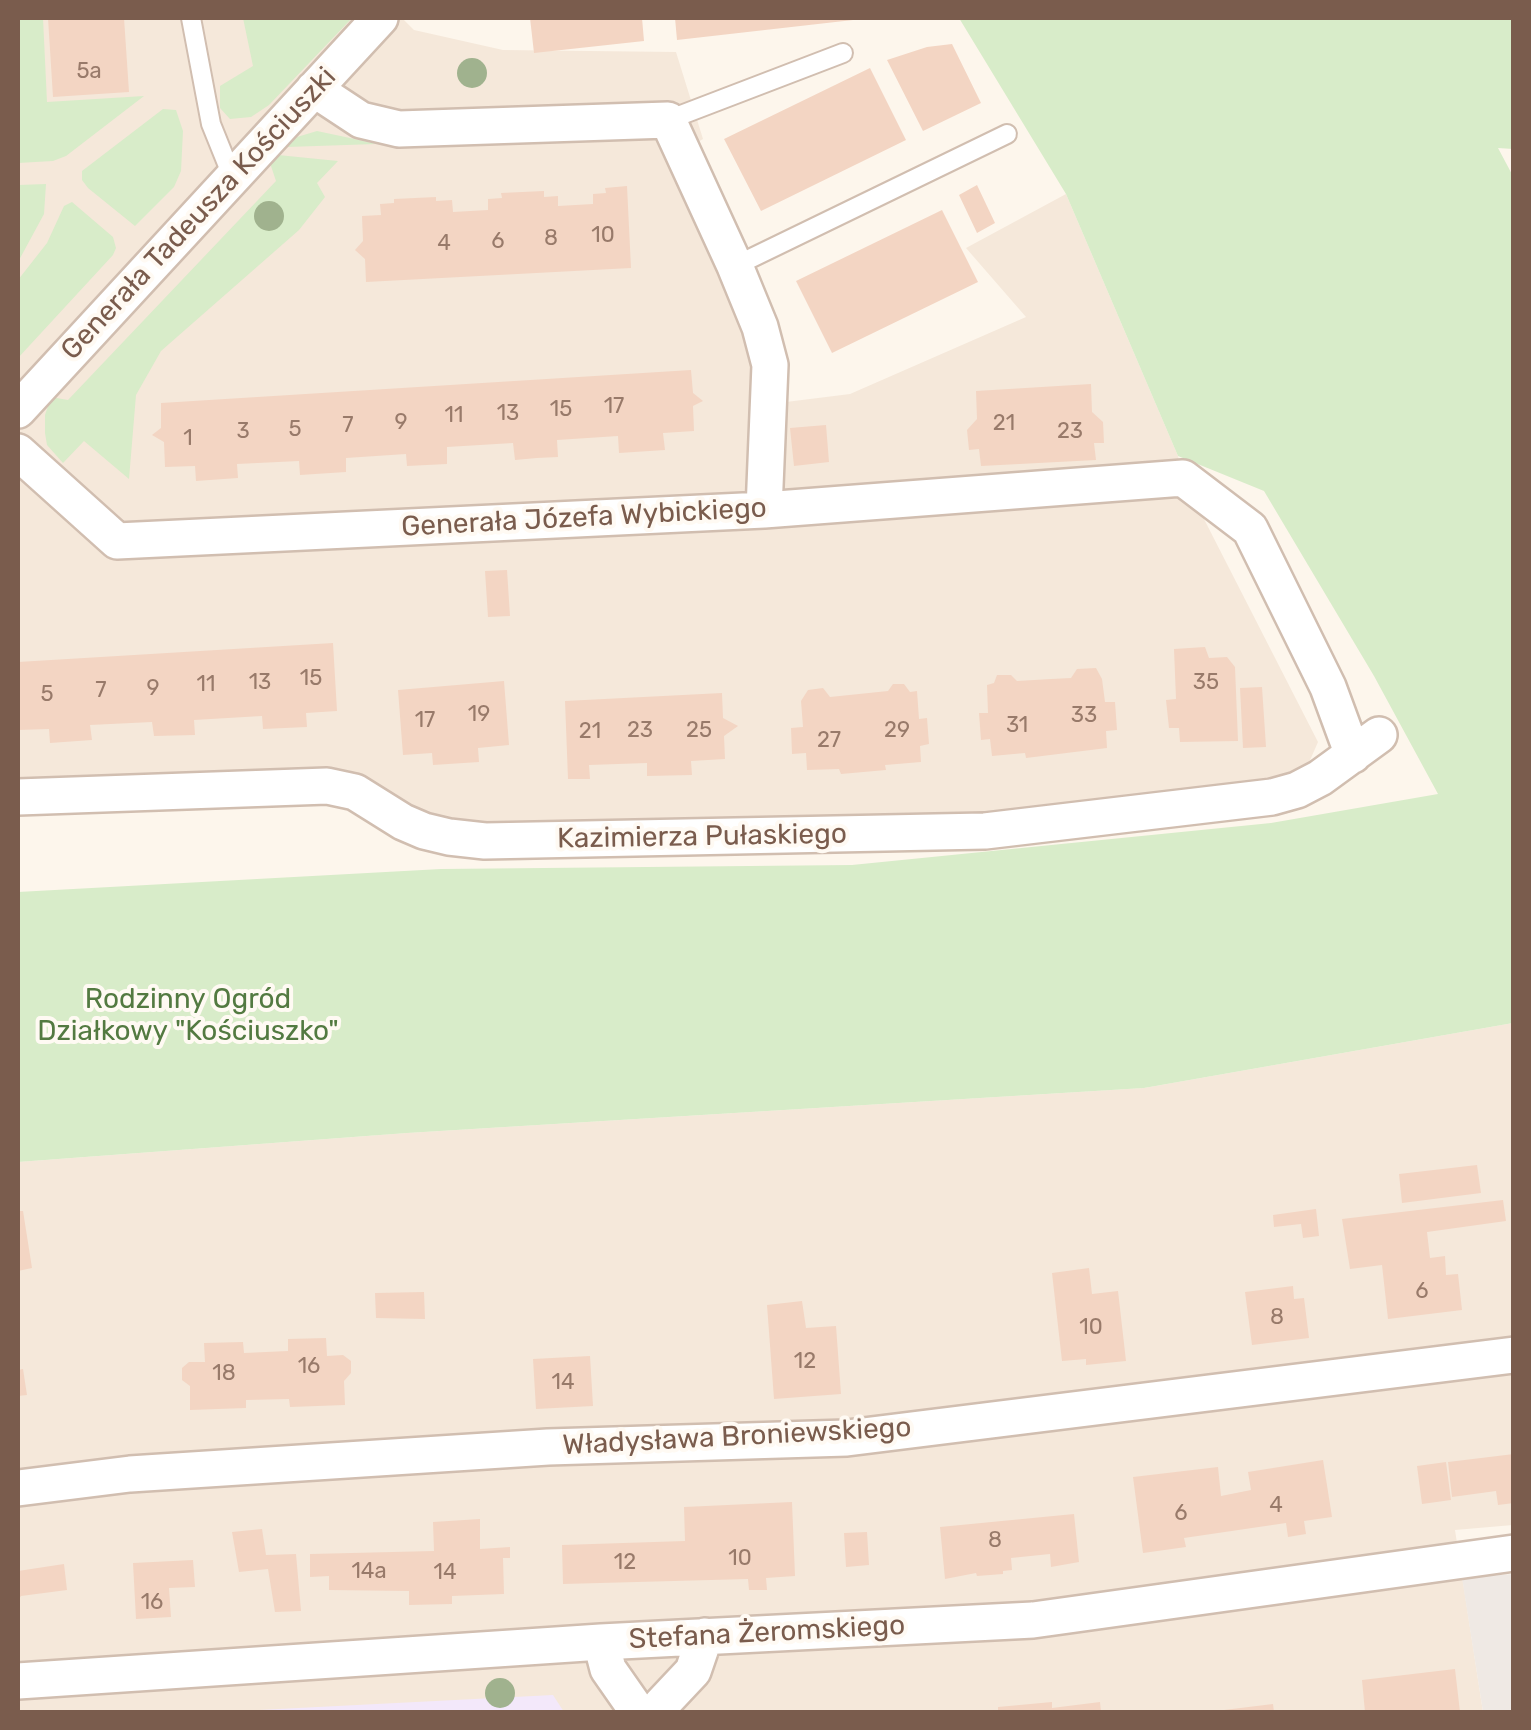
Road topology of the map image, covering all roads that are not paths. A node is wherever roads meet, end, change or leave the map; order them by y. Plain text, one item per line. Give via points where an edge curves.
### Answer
1 (191, 18) edge
2 (380, 18) edge
3 (843, 53) dead end
4 (314, 89) junction
5 (668, 120) junction
6 (1007, 134) dead end
7 (232, 176) junction
8 (735, 266) junction
9 (18, 410) edge
10 (18, 452) edge
11 (764, 510) junction
12 (1366, 745) joint
13 (18, 797) edge
14 (1514, 1355) edge
15 (18, 1488) edge
16 (1514, 1553) edge
17 (705, 1636) junction
18 (601, 1642) junction
19 (18, 1681) edge
20 (638, 1712) edge
21 (658, 1712) edge

1 - 7 lane via 212,124
2 - 4 street, Generała Tadeusza Kościuszki
3 - 5 lane
4 - 5 street via 362,120 399,129
4 - 7 street, Generała Tadeusza Kościuszki
5 - 8 street
6 - 8 lane
7 - 9 street, Generała Tadeusza Kościuszki
8 - 11 street via 770,365
10 - 11 street, Generała Józefa Wybickiego via 117,541
11 - 12 street, Generała Józefa Wybickiego via 1183,478 1250,529 1328,687
12 - 13 street, Kazimierza Pułaskiego via 1320,778 1272,797 985,831 485,841 424,830 355,792 327,786
14 - 15 street, Władysława Broniewskiego via 847,1438 548,1447 130,1474
16 - 17 street, Stefana Żeromskiego via 1033,1620
17 - 18 street, Stefana Żeromskiego
17 - 21 street via 692,1671
18 - 19 street, Stefana Żeromskiego
18 - 20 street via 608,1669

